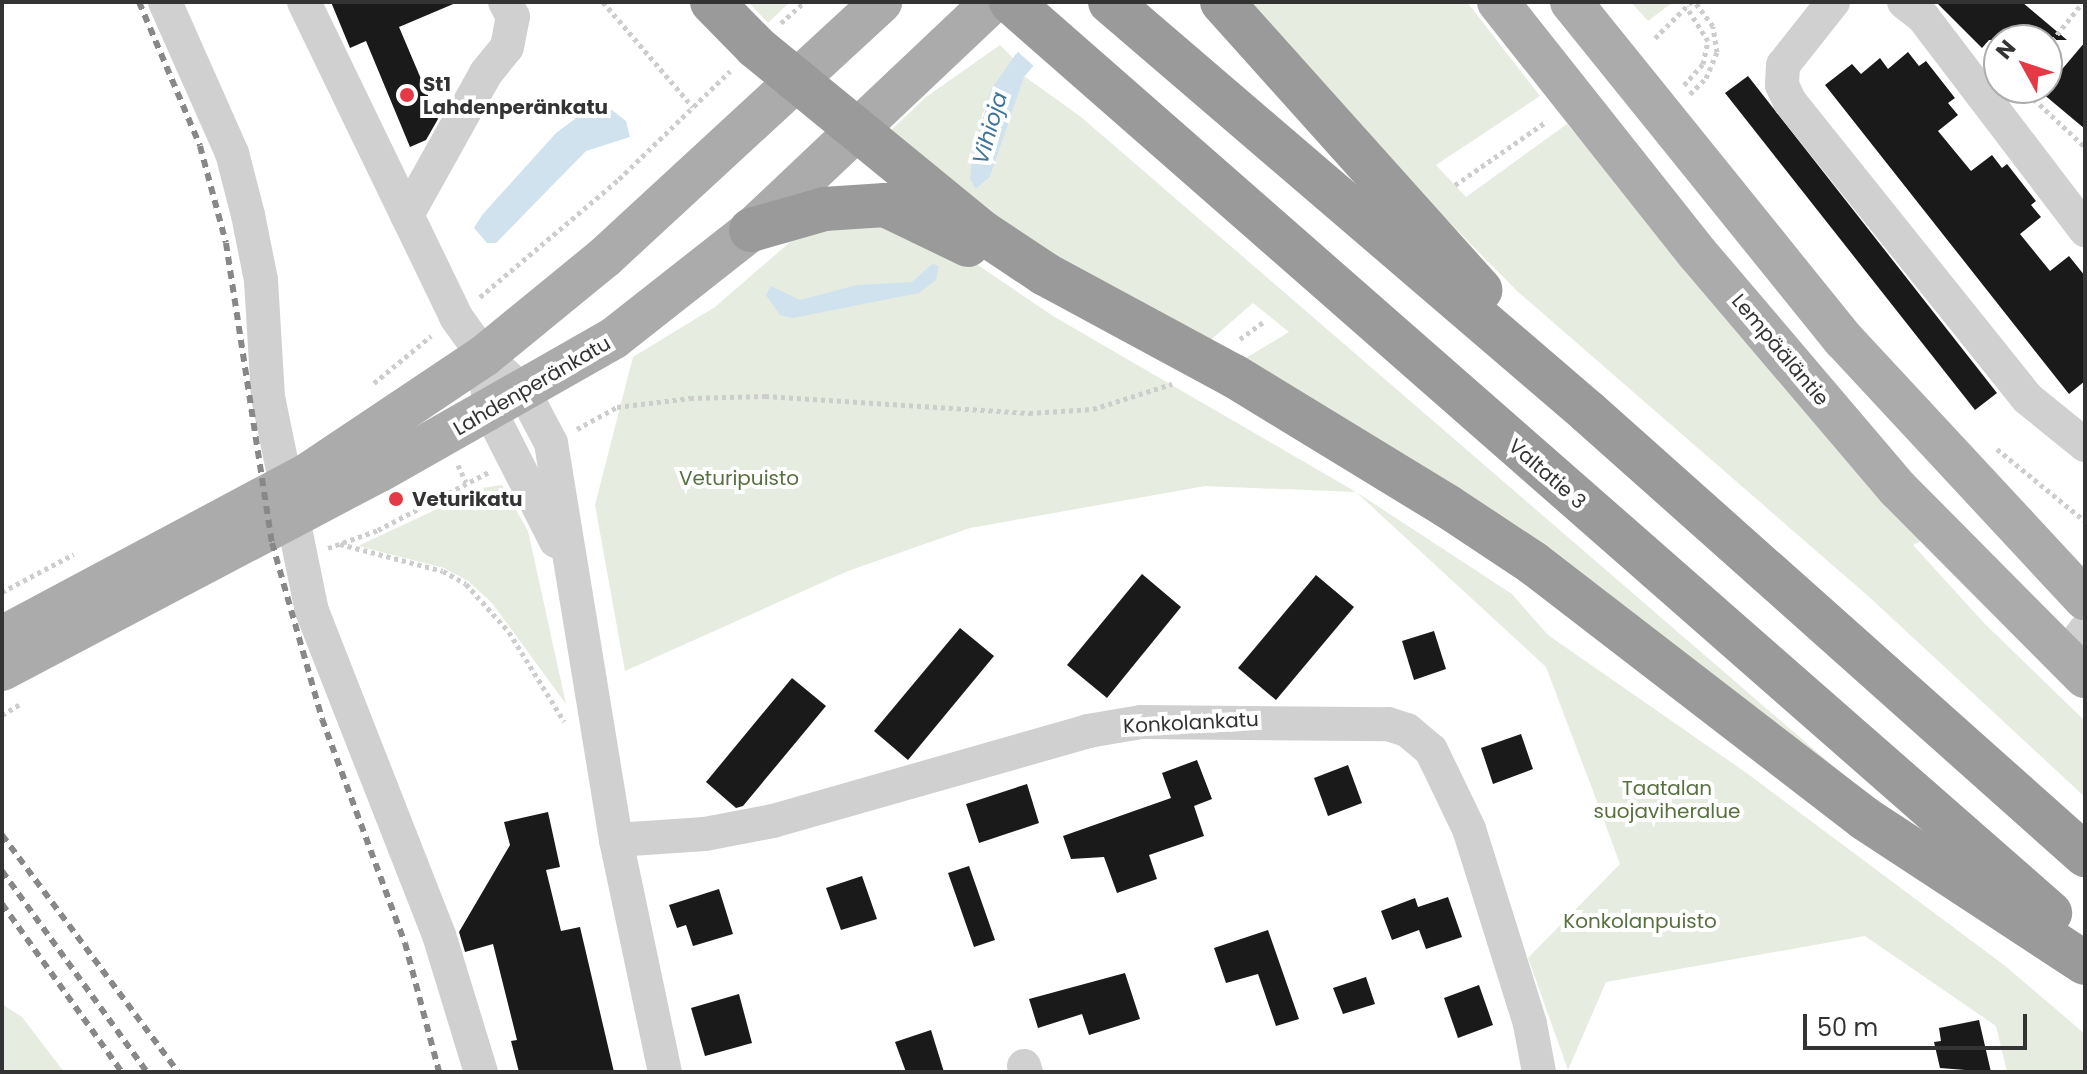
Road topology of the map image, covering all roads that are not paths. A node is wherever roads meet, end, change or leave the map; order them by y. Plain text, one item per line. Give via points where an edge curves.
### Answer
1 (165, 2) edge
2 (304, 2) edge
3 (505, 2) edge
4 (712, 2) edge
5 (881, 2) edge
6 (992, 2) edge
7 (1011, 2) edge
8 (1222, 2) edge
9 (1498, 2) edge
10 (1571, 2) edge
11 (1833, 2) edge
12 (1904, 2) edge
13 (1125, 15) edge
14 (799, 81) junction
15 (859, 127) junction
16 (407, 215) junction
17 (751, 230) junction
18 (2085, 230) edge
19 (1045, 274) junction
20 (484, 356) junction
21 (507, 402) junction
22 (1588, 412) junction
23 (2085, 445) edge
24 (2085, 599) edge
25 (2, 637) edge
26 (2078, 655) edge
27 (2, 670) edge
28 (616, 840) junction
29 (2085, 855) edge
30 (2085, 944) edge
31 (2085, 963) edge
32 (481, 1072) edge
33 (665, 1072) edge
34 (1539, 1072) edge

1 - 32 street via 236,169 261,280 268,397 312,611 439,935
2 - 16 street
3 - 16 street via 513,17 507,47 486,73
4 - 14 highway
5 - 14 main road
6 - 15 main road, Lahdenperänkatu
7 - 30 highway, Valtatie 3
8 - 22 highway
9 - 26 main road, Lempääläntie via 1697,253 1898,489
10 - 24 main road via 1844,340
11 - 23 street via 1783,65 1782,85 1790,102 2027,398
12 - 18 street via 1923,17
13 - 22 highway
14 - 15 highway
14 - 20 main road via 605,257
15 - 17 main road, Lahdenperänkatu
15 - 19 highway via 982,232
16 - 20 street via 456,317
17 - 19 highway via 824,209 885,205
17 - 21 main road, Lahdenperänkatu via 664,303
19 - 31 highway via 1234,376 1447,506 1533,563 1864,818
20 - 21 street
20 - 25 main road via 306,475
21 - 27 main road, Lahdenperänkatu
21 - 28 street via 566,559
22 - 29 highway
28 - 33 street
28 - 34 street, Konkolankatu via 705,834 773,821 1088,731 1141,722 1308,719 1388,724 1407,730 1431,750 1469,829 1530,1024

